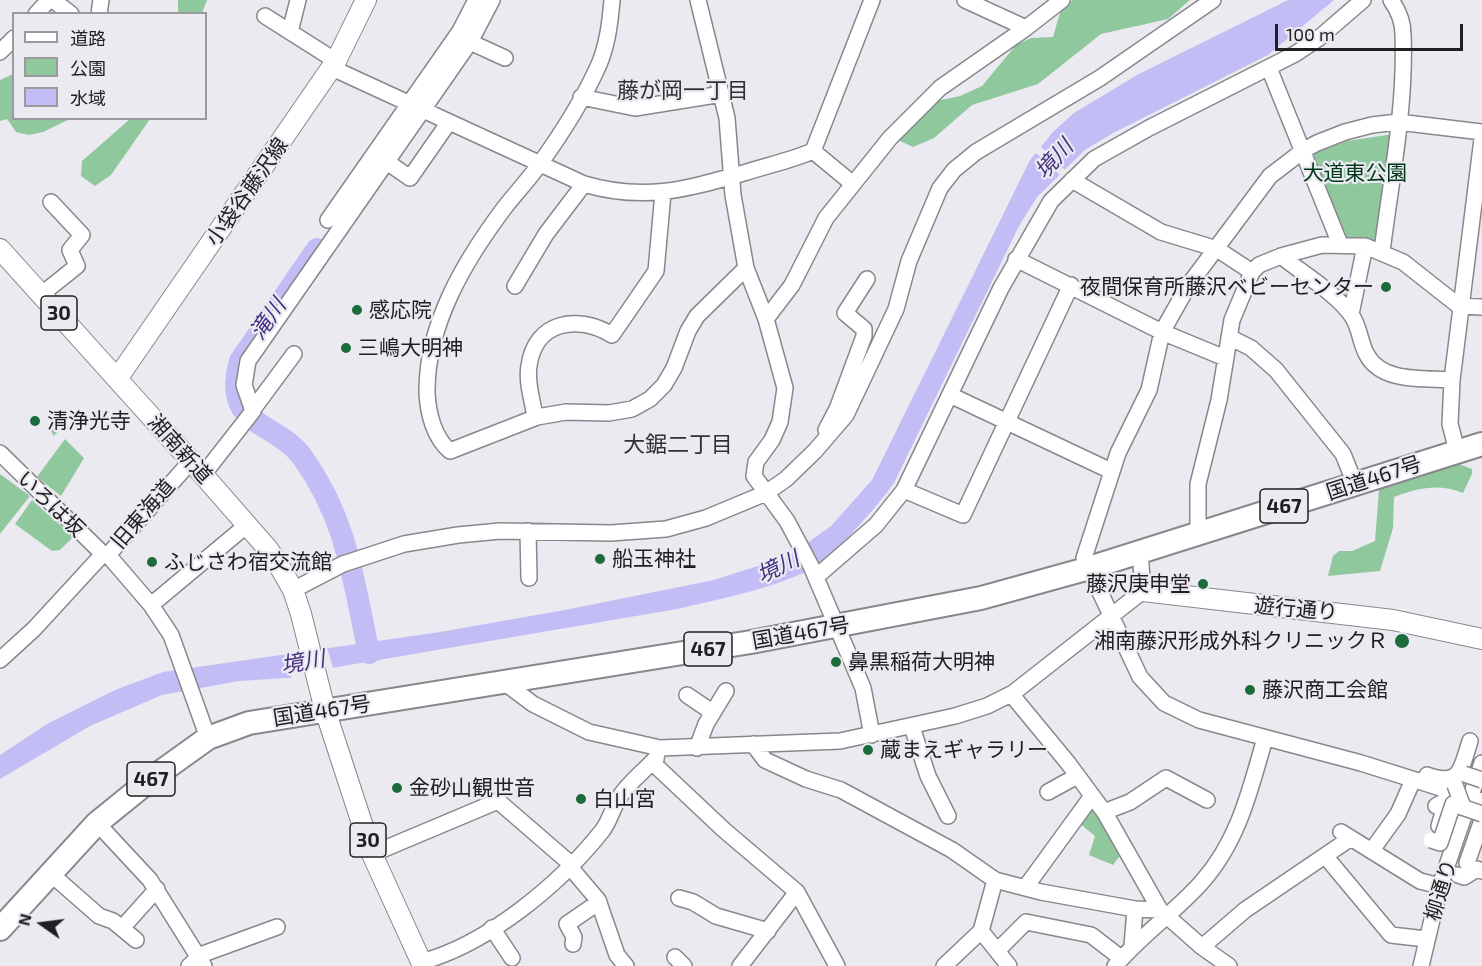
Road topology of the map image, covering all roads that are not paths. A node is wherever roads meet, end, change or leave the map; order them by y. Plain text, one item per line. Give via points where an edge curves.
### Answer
1 (51, 0) edge
2 (298, 0) edge
3 (366, 0) edge
4 (476, 0) edge
5 (492, 0) edge
6 (612, 0) edge
7 (698, 0) edge
8 (872, 0) edge
9 (966, 0) edge
10 (1062, 0) edge
11 (1213, 0) edge
12 (1363, 0) edge
13 (1391, 0) edge
14 (38, 12) edge
15 (68, 12) edge
16 (265, 16) dead end
17 (1026, 28) junction
18 (290, 32) junction
19 (12, 40) edge
20 (470, 42) junction
21 (0, 52) edge
22 (505, 58) dead end
23 (334, 64) junction
24 (1269, 68) junction
25 (723, 94) junction
26 (581, 97) junction
27 (416, 107) junction
28 (449, 122) junction
29 (1398, 122) junction
30 (1482, 132) edge
31 (1482, 139) edge
32 (1304, 150) junction
33 (813, 151) junction
34 (387, 162) junction
35 (540, 164) junction
36 (732, 176) junction
37 (1072, 180) junction
38 (853, 183) junction
39 (584, 184) junction
40 (663, 193) junction
41 (51, 202) dead end
42 (328, 220) dead end
43 (1340, 244) junction
44 (1365, 246) junction
45 (1217, 249) junction
46 (1382, 251) junction
47 (1281, 256) junction
48 (3, 259) edge
49 (1016, 259) junction
50 (746, 268) junction
51 (1252, 272) junction
52 (867, 279) dead end
53 (1071, 285) junction
54 (515, 286) dead end
55 (42, 294) junction
56 (1459, 306) junction
57 (1482, 307) edge
58 (1351, 314) junction
59 (766, 319) junction
60 (1162, 332) junction
61 (1229, 338) junction
62 (294, 354) dead end
63 (1225, 358) junction
64 (117, 379) junction
65 (1452, 380) junction
66 (950, 395) junction
67 (251, 413) junction
68 (535, 417) junction
69 (1008, 422) junction
70 (1482, 444) edge
71 (815, 451) junction
72 (1457, 452) junction
73 (0, 453) edge
74 (197, 468) junction
75 (1111, 471) junction
76 (1355, 484) junction
77 (904, 490) junction
78 (766, 493) junction
79 (247, 525) junction
80 (528, 531) junction
81 (1198, 533) junction
82 (1140, 552) junction
83 (105, 555) junction
84 (1086, 569) junction
85 (816, 577) junction
86 (529, 578) dead end
87 (293, 590) junction
88 (1143, 591) junction
89 (151, 605) junction
90 (1109, 617) junction
91 (836, 627) junction
92 (1482, 639) edge
93 (0, 660) edge
94 (506, 683) junction
95 (726, 691) dead end
96 (1011, 694) junction
97 (687, 695) dead end
98 (325, 710) junction
99 (712, 712) junction
100 (912, 727) junction
101 (872, 735) junction
102 (208, 738) junction
103 (1265, 738) junction
104 (1470, 741) dead end
105 (753, 744) junction
106 (697, 748) junction
107 (657, 754) junction
108 (1466, 770) edge
109 (1077, 776) junction
110 (1417, 777) junction
111 (1048, 792) dead end
112 (1092, 796) junction
113 (1207, 800) dead end
114 (1463, 800) edge
115 (1104, 812) junction
116 (1482, 820) edge
117 (97, 824) junction
118 (934, 840) junction
119 (1432, 840) dead end
120 (1372, 850) junction
121 (372, 854) junction
122 (1326, 857) junction
123 (571, 866) junction
124 (1482, 871) edge
125 (50, 873) junction
126 (995, 880) junction
127 (1440, 886) junction
128 (1025, 888) junction
129 (157, 889) junction
130 (796, 892) junction
131 (679, 898) dead end
132 (599, 902) junction
133 (1135, 909) junction
134 (1163, 913) junction
135 (277, 927) dead end
136 (122, 928) junction
137 (492, 928) junction
138 (0, 929) edge
139 (768, 931) junction
140 (981, 931) junction
141 (1426, 939) junction
142 (136, 940) dead end
143 (573, 944) dead end
144 (1202, 947) junction
145 (997, 951) junction
146 (512, 958) dead end
147 (1125, 958) edge
148 (197, 963) edge
149 (422, 964) edge
150 (626, 966) edge
151 (740, 966) edge
152 (837, 966) edge
153 (944, 966) edge
154 (1009, 966) edge
155 (1229, 966) edge
156 (1421, 966) edge

1 - 14 street
1 - 15 street
2 - 18 street
3 - 23 main road, 小袋谷藤沢線
4 - 27 street
5 - 20 street
6 - 26 street via 605,48
7 - 25 street
8 - 33 street
9 - 17 street
10 - 17 street
11 - 71 street via 1100,78 976,152 944,181 909,261 896,309 846,415
12 - 24 street via 1319,38
13 - 29 street via 1398,9 1403,33
16 - 18 street
17 - 38 street via 940,88
18 - 23 street
19 - 21 street
20 - 22 street
20 - 27 street
23 - 27 street
23 - 64 main road, 小袋谷藤沢線
24 - 32 street
24 - 37 street via 1120,143 1094,159
25 - 26 street via 635,108
25 - 36 street
26 - 35 street
27 - 28 street
27 - 34 street
27 - 42 street
28 - 34 street via 410,178
28 - 35 street
29 - 30 street
29 - 32 street via 1345,132
29 - 46 street
31 - 56 street
32 - 43 street
32 - 45 street via 1270,176
33 - 36 street
33 - 38 street
34 - 67 street via 248,362 244,385
35 - 39 street
35 - 68 street via 483,239 447,303 430,353 427,380 427,404 433,425 450,451
36 - 40 street
36 - 50 street
37 - 45 street via 1161,232
37 - 49 street via 1051,201
38 - 59 street via 826,218 792,285
39 - 40 street via 616,192
39 - 54 street via 546,234
40 - 68 street via 656,271 612,335 578,322 551,331 535,348 528,369
41 - 55 street via 82,235 70,250 76,266
43 - 44 street
43 - 47 street
44 - 46 street
44 - 58 street
45 - 51 street
45 - 60 street via 1188,286
46 - 56 street via 1403,262
47 - 51 street
47 - 58 street
48 - 55 main road, 湘南新道 / 30
49 - 53 street
49 - 66 street
50 - 59 street
50 - 68 street via 697,316 669,376 650,399 632,410
51 - 61 street via 1238,302
52 - 71 street via 846,313 864,329 864,336 837,409
53 - 60 street
53 - 69 street
55 - 64 main road, 湘南新道 / 30
56 - 57 street
56 - 65 street
58 - 65 street via 1365,352 1381,371
59 - 78 street via 785,388 780,422 753,469 757,483
60 - 63 street
60 - 75 street via 1149,390
61 - 63 street
61 - 76 street via 1251,348 1276,370 1343,454
62 - 67 street, 旧東海道
63 - 81 street via 1198,484
64 - 74 main road, 湘南新道 / 30
65 - 72 street via 1450,424
66 - 69 street
66 - 77 street
67 - 74 street, 旧東海道
69 - 75 street
69 - 77 street via 963,515
70 - 72 highway, 国道467号 / 467
71 - 78 street
72 - 76 highway, 国道467号 / 467
73 - 83 street, いろは坂
74 - 79 main road, 湘南新道 / 30
74 - 83 street, 旧東海道
75 - 84 street via 1084,558
76 - 81 highway, 国道467号 / 467
77 - 85 street via 876,525
78 - 80 street via 706,518 666,529 623,533
78 - 85 street via 799,541
79 - 87 main road, 湘南新道 / 30 via 268,549
79 - 89 street
80 - 86 street
80 - 87 street via 458,534 392,546 350,561
81 - 82 highway, 国道467号 / 467
82 - 84 highway, 国道467号 / 467
82 - 88 street
83 - 89 street, 旧東海道
83 - 93 street
84 - 90 street
84 - 91 highway, 国道467号 / 467 via 981,598
85 - 91 street
87 - 98 main road, 湘南新道 / 30
88 - 90 street
88 - 92 main road, 遊行通り via 1365,616
89 - 102 street, 旧東海道 via 171,635
90 - 96 street
90 - 103 street via 1140,677 1164,703 1199,720
91 - 94 highway, 国道467号 / 467
91 - 101 street via 863,688
94 - 98 highway, 国道467号 / 467
94 - 107 street via 533,704 589,732
95 - 99 street
96 - 100 street via 987,706
96 - 109 street
97 - 99 street
98 - 102 highway, 国道467号 / 467 via 249,723
98 - 121 main road, 30
99 - 106 street
100 - 101 street
100 - 118 street via 928,776 950,812
101 - 105 street via 815,744
102 - 117 highway, 国道467号 / 467
103 - 110 street
103 - 134 street via 1247,802 1228,846 1201,884
104 - 108 street
105 - 106 street
105 - 118 street via 765,760 841,790
106 - 107 street
107 - 123 street via 625,789 608,823
107 - 130 street via 687,797
108 - 110 street via 1444,781
108 - 114 street, bridge
108 - 114 street, bridge
109 - 111 street
109 - 112 street
110 - 114 street
110 - 120 street via 1398,814
112 - 115 street
112 - 128 street
113 - 115 street via 1166,778 1130,802
114 - 116 street, bridge
114 - 119 street, bridge via 1440,843
114 - 127 street, 柳通り
115 - 134 street
116 - 124 street via 1463,869 1464,877 1477,869
117 - 125 highway, 国道467号 / 467
117 - 129 street
118 - 126 street
120 - 122 street via 1346,835
120 - 127 street via 1420,881
121 - 123 street via 498,801
121 - 149 main road, 30
122 - 141 street via 1391,935
122 - 144 street via 1228,922
123 - 132 street
123 - 137 street via 533,900
125 - 136 street via 99,916
125 - 138 highway, 国道467号 / 467
126 - 128 street
126 - 140 street
127 - 141 street, 柳通り
128 - 133 street
129 - 136 street
129 - 148 street
130 - 139 street
130 - 152 street
131 - 139 street via 716,916
132 - 143 street via 567,924
132 - 150 street via 617,955
133 - 134 street
133 - 147 street
134 - 144 street
134 - 147 street
135 - 148 street
136 - 142 street
137 - 146 street
137 - 149 street
139 - 151 street
140 - 145 street
140 - 153 street
141 - 156 street, 柳通り
144 - 155 street
145 - 147 street via 1026,922 1091,935
145 - 154 street

